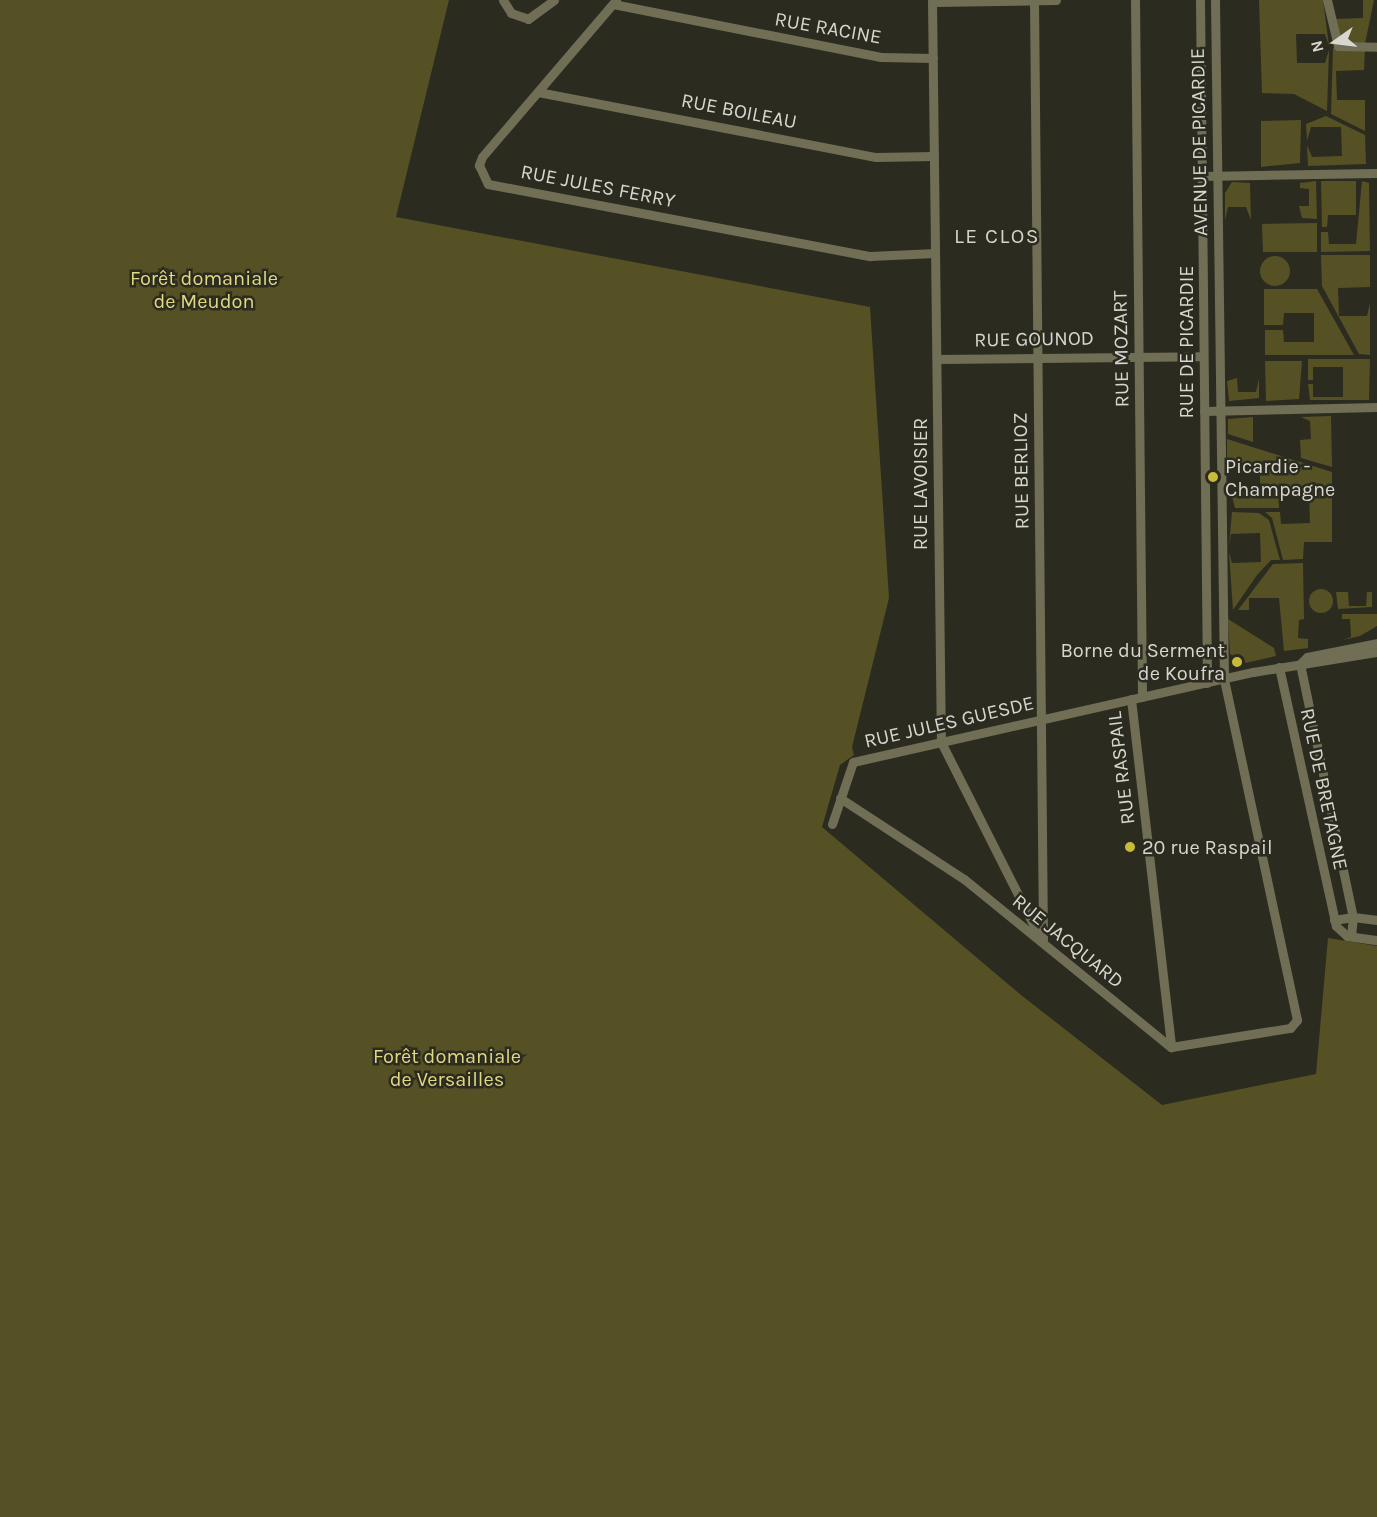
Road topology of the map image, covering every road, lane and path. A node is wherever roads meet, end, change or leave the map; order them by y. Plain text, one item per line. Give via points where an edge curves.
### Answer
1 (503, 0) edge
2 (554, 0) edge
3 (1034, 0) edge
4 (1056, 0) edge
5 (1135, 0) edge
6 (1200, 0) edge
7 (1215, 0) edge
8 (1327, 0) edge
9 (932, 1) edge
10 (614, 2) edge
11 (1377, 46) edge
12 (933, 58) junction
13 (538, 92) junction
14 (934, 156) junction
15 (1377, 173) edge
16 (1202, 176) junction
17 (1218, 176) junction
18 (935, 253) junction
19 (1038, 355) junction
20 (1203, 356) junction
21 (1139, 357) junction
22 (937, 359) junction
23 (1377, 407) edge
24 (1204, 411) junction
25 (1221, 411) junction
26 (1377, 643) edge
27 (1377, 652) edge
28 (1300, 664) junction
29 (1279, 667) junction
30 (1224, 679) junction
31 (1208, 683) junction
32 (1142, 697) junction
33 (1131, 699) junction
34 (1042, 719) junction
35 (941, 742) junction
36 (840, 798) junction
37 (832, 824) dead end
38 (1353, 917) junction
39 (1334, 920) junction
40 (1377, 921) edge
41 (1351, 936) junction
42 (1377, 940) edge
43 (1042, 942) junction
44 (1172, 1047) junction

1 - 2 street via 511,13 528,19
3 - 4 street
3 - 9 street
3 - 19 street, RUE BERLIOZ
5 - 21 street, RUE MOZART
6 - 16 street, RUE DE PICARDIE
7 - 17 street, AVENUE DE PICARDIE
8 - 11 street via 1338,46
9 - 12 street, RUE LAVOISIER
10 - 12 street, RUE RACINE via 881,57
10 - 13 street, RUE JULES FERRY
12 - 14 street, RUE LAVOISIER
13 - 14 street, RUE BOILEAU via 876,157
13 - 18 street, RUE JULES FERRY via 479,161 488,184 870,256
14 - 18 street, RUE LAVOISIER
15 - 17 street
16 - 17 street
16 - 20 street, RUE DE PICARDIE
17 - 25 street, AVENUE DE PICARDIE
18 - 22 street, RUE LAVOISIER
19 - 21 street, RUE GOUNOD
19 - 22 street, RUE GOUNOD
19 - 34 street, RUE BERLIOZ
20 - 21 street, RUE GOUNOD
20 - 24 street, RUE DE PICARDIE
21 - 32 street, RUE MOZART
22 - 35 street, RUE LAVOISIER
23 - 25 street
24 - 25 street
24 - 31 street, RUE DE PICARDIE
25 - 30 street, AVENUE DE PICARDIE
26 - 28 street via 1307,657
27 - 28 street via 1310,667
28 - 29 street, RUE JULES GUESDE
28 - 38 street, RUE DE BRETAGNE
29 - 30 street, RUE JULES GUESDE
29 - 39 street, RUE DE BRETAGNE
30 - 31 street, RUE JULES GUESDE
30 - 44 street, AVENUE DE PICARDIE via 1297,1015 1290,1028
31 - 32 street, RUE JULES GUESDE
32 - 33 street, RUE JULES GUESDE
33 - 34 street, RUE JULES GUESDE
33 - 44 street, RUE RASPAIL
34 - 35 street, RUE JULES GUESDE
34 - 43 street, RUE BERLIOZ
35 - 36 street, RUE JULES GUESDE via 853,762
35 - 43 street, RUE LAVOISIER
36 - 37 street, RUE JULES GUESDE
36 - 43 street, RUE JACQUARD via 964,879
38 - 39 street
38 - 40 street
38 - 41 street, RUE DE BRETAGNE
39 - 41 street
41 - 42 street
43 - 44 street, RUE JACQUARD

